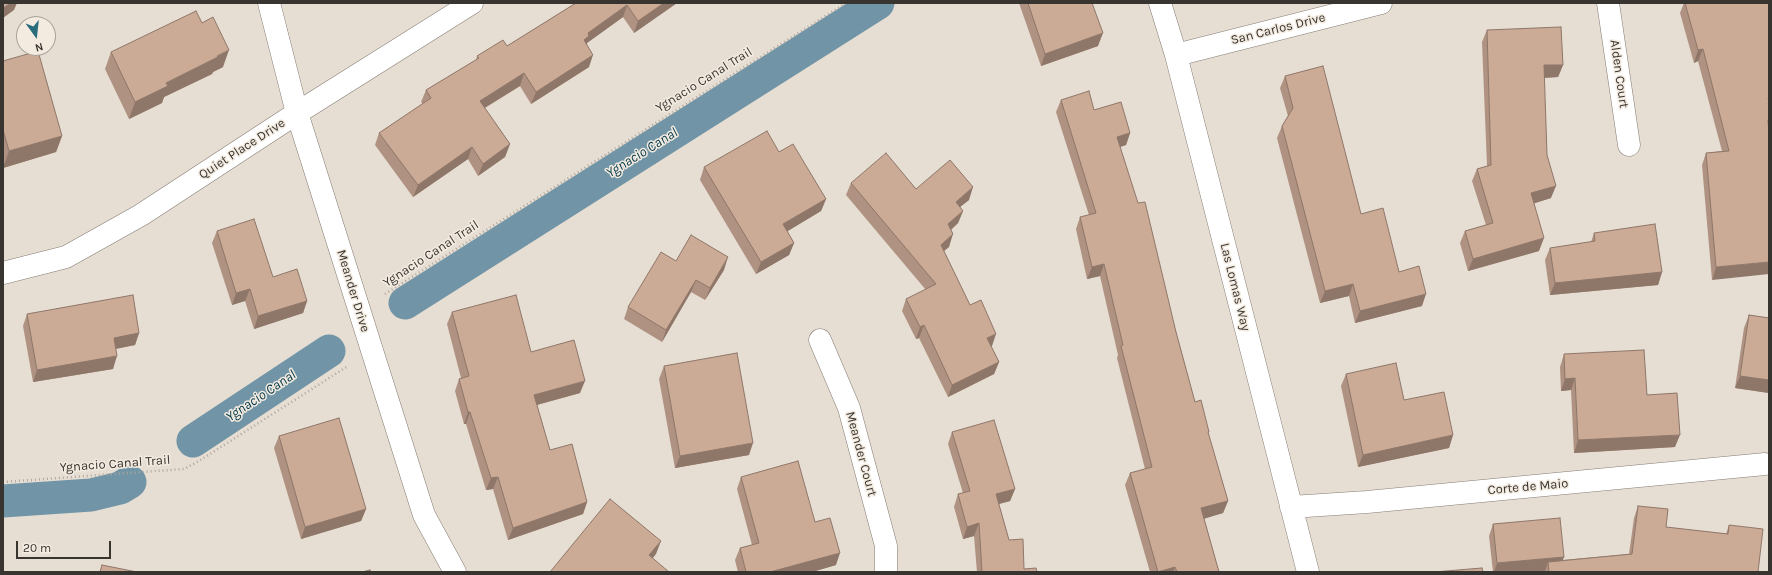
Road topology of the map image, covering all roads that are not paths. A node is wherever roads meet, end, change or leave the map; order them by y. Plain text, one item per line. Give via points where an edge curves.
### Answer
1 (269, 3) edge
2 (472, 3) edge
3 (1160, 3) edge
4 (1381, 3) edge
5 (1608, 3) edge
6 (1176, 55) junction
7 (297, 113) junction
8 (1629, 145) dead end
9 (3, 273) edge
10 (820, 340) dead end
11 (1765, 464) dead end
12 (1291, 507) junction
13 (454, 572) edge
14 (886, 572) edge
15 (1308, 572) edge

1 - 7 street, Meander Drive
2 - 7 street, Quiet Place Drive
3 - 6 street, Las Lomas Way
4 - 6 street, San Carlos Drive
5 - 8 street, Alden Court
6 - 12 street, Las Lomas Way
7 - 9 street, Quiet Place Drive via 141,215 66,257
7 - 13 street, Meander Drive via 424,514
10 - 14 street, Meander Court via 849,408 886,546
11 - 12 street, Corte de Maio
12 - 15 street, Las Lomas Way

